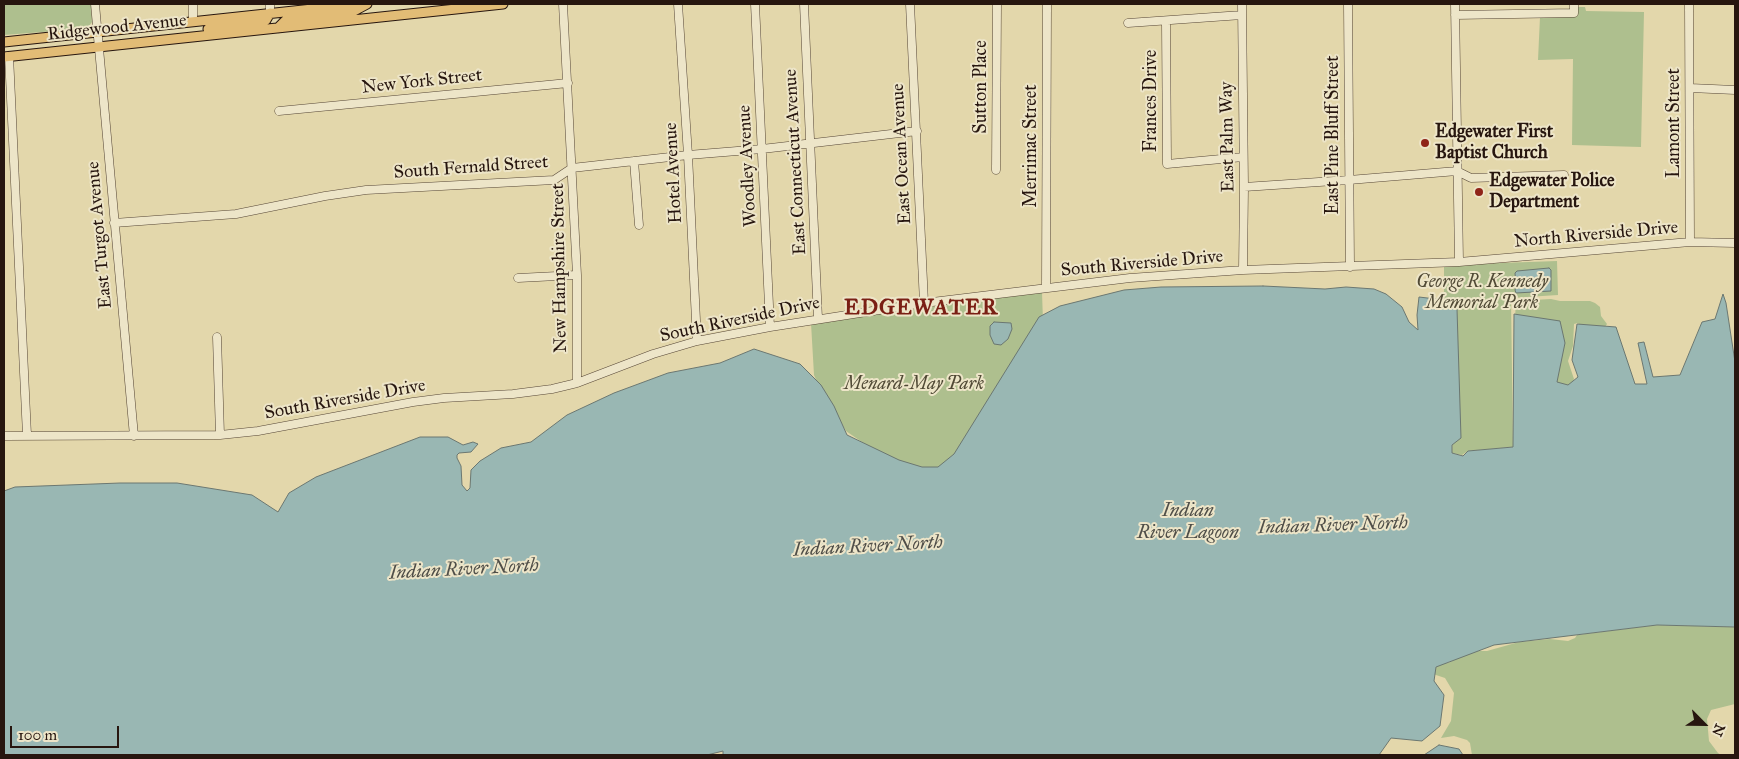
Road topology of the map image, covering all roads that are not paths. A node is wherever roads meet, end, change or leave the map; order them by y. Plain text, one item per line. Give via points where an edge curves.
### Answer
1 (96, 4) edge
2 (193, 4) edge
3 (359, 4) edge
4 (367, 4) edge
5 (457, 4) edge
6 (503, 4) edge
7 (563, 4) edge
8 (678, 4) edge
9 (755, 4) edge
10 (804, 4) edge
11 (910, 4) edge
12 (997, 4) edge
13 (1047, 4) edge
14 (1242, 4) edge
15 (1348, 4) edge
16 (1455, 4) edge
17 (1574, 4) edge
18 (1689, 4) edge
19 (270, 8) edge
20 (448, 10) junction
21 (1242, 15) junction
22 (1455, 15) junction
23 (193, 22) junction
24 (1166, 22) junction
25 (1128, 23) dead end
26 (278, 28) junction
27 (97, 32) junction
28 (187, 37) junction
29 (4, 42) edge
30 (98, 46) junction
31 (6, 56) edge
32 (568, 83) junction
33 (1690, 88) junction
34 (1735, 90) edge
35 (279, 111) dead end
36 (917, 131) junction
37 (810, 143) junction
38 (762, 149) junction
39 (688, 155) junction
40 (1243, 157) junction
41 (634, 161) junction
42 (572, 168) junction
43 (996, 170) dead end
44 (1457, 171) junction
45 (1564, 175) dead end
46 (1349, 180) junction
47 (1244, 187) junction
48 (114, 222) junction
49 (639, 225) dead end
50 (1690, 242) junction
51 (1735, 242) edge
52 (1459, 262) junction
53 (1350, 266) junction
54 (1243, 270) junction
55 (577, 275) junction
56 (518, 278) dead end
57 (1046, 288) junction
58 (924, 303) junction
59 (818, 319) junction
60 (770, 327) junction
61 (216, 337) dead end
62 (697, 341) junction
63 (577, 383) junction
64 (27, 435) junction
65 (220, 435) junction
66 (4, 436) edge
67 (134, 436) junction

1 - 27 street, East Turgot Avenue
2 - 23 street
3 - 19 main road, Ridgewood Avenue
4 - 26 main road via 354,11 292,18
5 - 20 main road
6 - 20 main road, Ridgewood Avenue
7 - 32 street, New Hampshire Street
8 - 39 street, Hotel Avenue
9 - 38 street, Woodley Avenue
10 - 37 street, East Connecticut Avenue
11 - 36 street, East Ocean Avenue
12 - 43 street, Sutton Place
13 - 57 street, Merrimac Street
14 - 21 street, East Palm Way
15 - 46 street, East Pine Bluff Street
16 - 22 street
17 - 22 street via 1574,13
18 - 33 street, Lamont Street
19 - 23 main road, Ridgewood Avenue
19 - 28 main road via 266,20 259,23 205,29
20 - 26 main road, Ridgewood Avenue
21 - 24 street
21 - 40 street, East Palm Way
22 - 44 street
23 - 27 main road, Ridgewood Avenue
24 - 25 street
24 - 40 street, Frances Drive via 1167,164
26 - 28 main road, Ridgewood Avenue
27 - 29 main road, Ridgewood Avenue
27 - 30 street, East Turgot Avenue
28 - 30 main road, Ridgewood Avenue
30 - 31 main road, Ridgewood Avenue
30 - 48 street, East Turgot Avenue
31 - 64 street
32 - 35 street, New York Street
32 - 42 street, New Hampshire Street
33 - 34 street
33 - 50 street, Lamont Street
36 - 37 street, South Fernald Street
36 - 58 street, East Ocean Avenue
37 - 38 street, South Fernald Street
37 - 59 street, East Connecticut Avenue
38 - 39 street, South Fernald Street
38 - 60 street, Woodley Avenue
39 - 41 street, South Fernald Street
39 - 62 street, Hotel Avenue
40 - 47 street, East Palm Way
41 - 42 street, South Fernald Street
41 - 49 street
42 - 48 street, South Fernald Street via 554,180 366,190 236,214
42 - 55 street, New Hampshire Street
44 - 45 street via 1471,178
44 - 46 street
44 - 52 street
46 - 47 street
46 - 53 street, East Pine Bluff Street
47 - 54 street, East Palm Way
48 - 67 street, East Turgot Avenue
50 - 51 street, North Riverside Drive
50 - 52 street, North Riverside Drive
52 - 53 street, South Riverside Drive
53 - 54 street, South Riverside Drive
54 - 57 street, South Riverside Drive
55 - 56 street
55 - 63 street, New Hampshire Street
57 - 58 street, South Riverside Drive
58 - 59 street, South Riverside Drive
59 - 60 street, South Riverside Drive
60 - 62 street, South Riverside Drive
61 - 65 street
62 - 63 street, South Riverside Drive
63 - 65 street, South Riverside Drive via 513,394 413,402
64 - 66 street, South Riverside Drive
64 - 67 street, South Riverside Drive
65 - 67 street, South Riverside Drive

